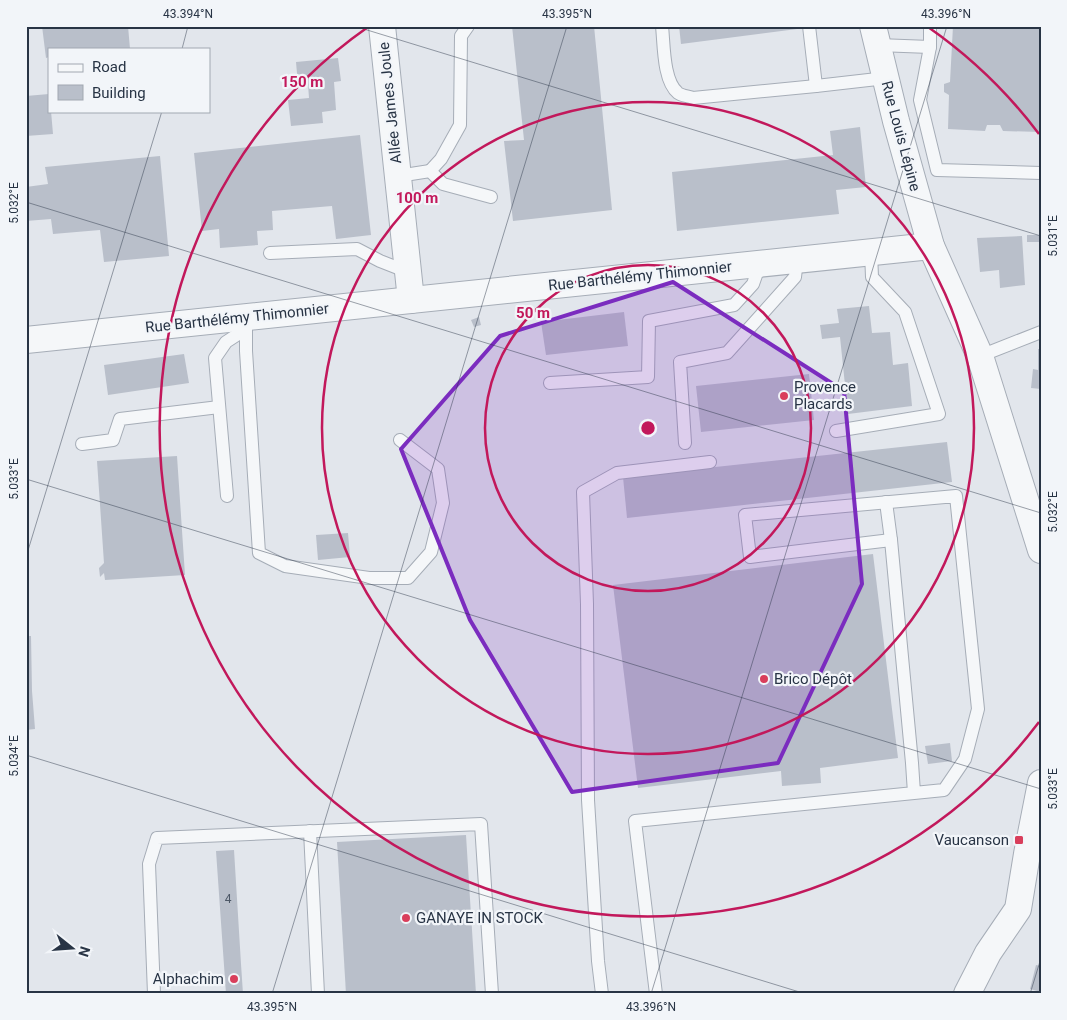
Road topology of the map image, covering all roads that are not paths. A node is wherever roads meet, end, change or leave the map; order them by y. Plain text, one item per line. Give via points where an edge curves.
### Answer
1 (382, 26) edge
2 (468, 26) edge
3 (662, 26) edge
4 (809, 26) edge
5 (930, 26) edge
6 (875, 36) edge
7 (930, 47) junction
8 (886, 78) junction
9 (816, 86) junction
10 (430, 170) junction
11 (1041, 173) edge
12 (398, 176) junction
13 (491, 197) dead end
14 (931, 246) junction
15 (871, 252) junction
16 (270, 253) dead end
17 (798, 260) junction
18 (760, 264) junction
19 (408, 272) junction
20 (411, 300) junction
21 (246, 323) junction
22 (1041, 332) edge
23 (26, 340) edge
24 (980, 356) junction
25 (550, 383) dead end
26 (219, 406) junction
27 (836, 431) dead end
28 (400, 440) dead end
29 (685, 443) dead end
30 (82, 444) dead end
31 (710, 462) dead end
32 (227, 496) dead end
33 (886, 502) junction
34 (891, 540) junction
35 (1041, 550) edge
36 (1041, 783) edge
37 (914, 793) junction
38 (310, 831) junction
39 (1018, 909) junction
40 (154, 994) edge
41 (318, 994) edge
42 (492, 994) edge
43 (602, 994) edge
44 (656, 994) edge
45 (967, 994) edge
46 (984, 994) edge

1 - 12 street, Allée James Joule
2 - 10 lane via 461,36 460,125
3 - 9 lane via 667,70 672,86 679,94 693,98
4 - 9 lane
5 - 7 lane
6 - 7 lane
6 - 8 street, Rue Louis Lépine
7 - 11 lane via 920,100 937,170
8 - 9 lane
8 - 14 street, Rue Louis Lépine
10 - 12 lane
10 - 13 lane via 444,184
12 - 19 street, Allée James Joule
14 - 15 street, Rue Barthélémy Thimonnier
14 - 24 street
15 - 17 street, Rue Barthélémy Thimonnier
15 - 27 lane via 872,276 905,312 939,414
16 - 19 lane via 357,249
17 - 18 street, Rue Barthélémy Thimonnier
17 - 29 lane via 795,277 727,353 680,362
18 - 20 street, Rue Barthélémy Thimonnier
18 - 25 lane via 753,284 734,305 649,322 648,377
19 - 20 street, Allée James Joule
20 - 21 street, Rue Barthélémy Thimonnier
21 - 23 street, Rue Barthélémy Thimonnier
21 - 26 lane via 215,358
21 - 28 lane via 259,553 285,566 369,578 408,578 431,552 443,503 438,469
22 - 24 lane
24 - 35 street
26 - 30 lane via 120,419 113,440
26 - 32 lane
31 - 43 lane via 617,474 583,492 588,800
33 - 34 lane
33 - 34 lane via 745,515 750,557
33 - 37 lane via 956,496 978,709 965,759 944,790
34 - 37 lane
36 - 39 street
37 - 44 lane via 636,820
38 - 40 lane via 157,838 149,864
38 - 41 lane
38 - 42 lane via 481,824
39 - 45 street via 988,953
39 - 46 street

